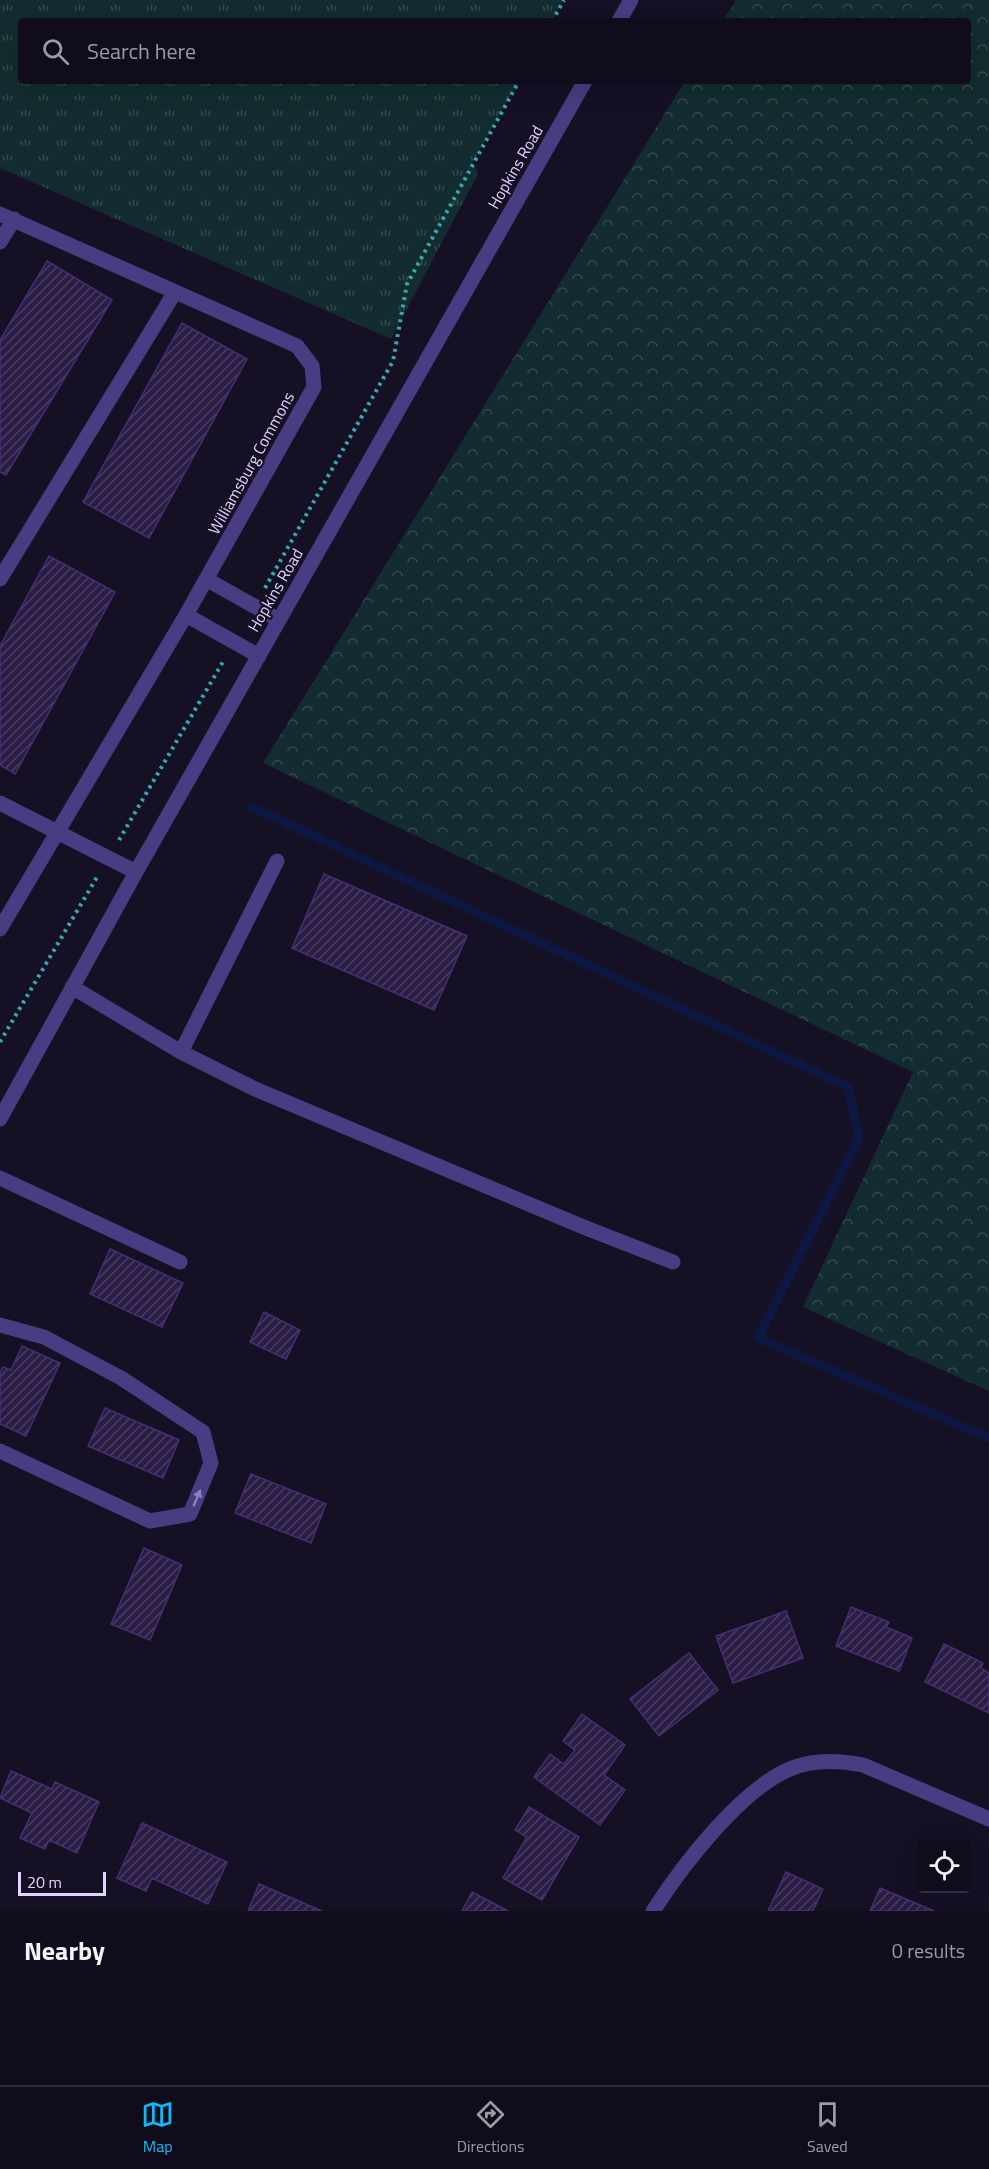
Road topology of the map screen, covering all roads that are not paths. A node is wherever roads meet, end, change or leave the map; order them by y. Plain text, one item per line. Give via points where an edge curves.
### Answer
1 (631, 0) edge
2 (621, 18) edge
3 (583, 84) edge
4 (7, 216) edge
5 (0, 242) edge
6 (175, 292) junction
7 (0, 579) edge
8 (206, 579) junction
9 (186, 615) junction
10 (279, 620) junction
11 (259, 656) junction
12 (0, 803) edge
13 (57, 832) junction
14 (277, 861) dead end
15 (136, 872) junction
16 (0, 929) edge
17 (72, 987) junction
18 (182, 1052) junction
19 (0, 1119) edge
20 (0, 1178) edge
21 (180, 1262) dead end
22 (673, 1262) dead end
23 (0, 1325) edge
24 (0, 1451) edge
25 (989, 1819) edge
26 (653, 1911) edge

1 - 2 street
3 - 10 street, Hopkins Road
4 - 5 street, Williamsburg Commons
4 - 6 street, Williamsburg Commons
6 - 7 street
6 - 8 street, Williamsburg Commons via 297,346 312,366 314,387
8 - 9 street, Williamsburg Commons
8 - 10 street
9 - 11 street
9 - 13 street, Williamsburg Commons
10 - 11 street, Hopkins Road
11 - 15 street, Hopkins Road
12 - 13 street
13 - 15 street
13 - 16 street, Williamsburg Commons
14 - 18 street
15 - 17 street, Hopkins Road
17 - 18 street
17 - 19 street, Hopkins Road
18 - 22 street via 255,1089
20 - 21 street
24 -> 23 street via 150,1521 190,1514 211,1463 203,1432 121,1378 44,1337
25 - 26 street via 863,1765 815,1762 789,1769 729,1814

